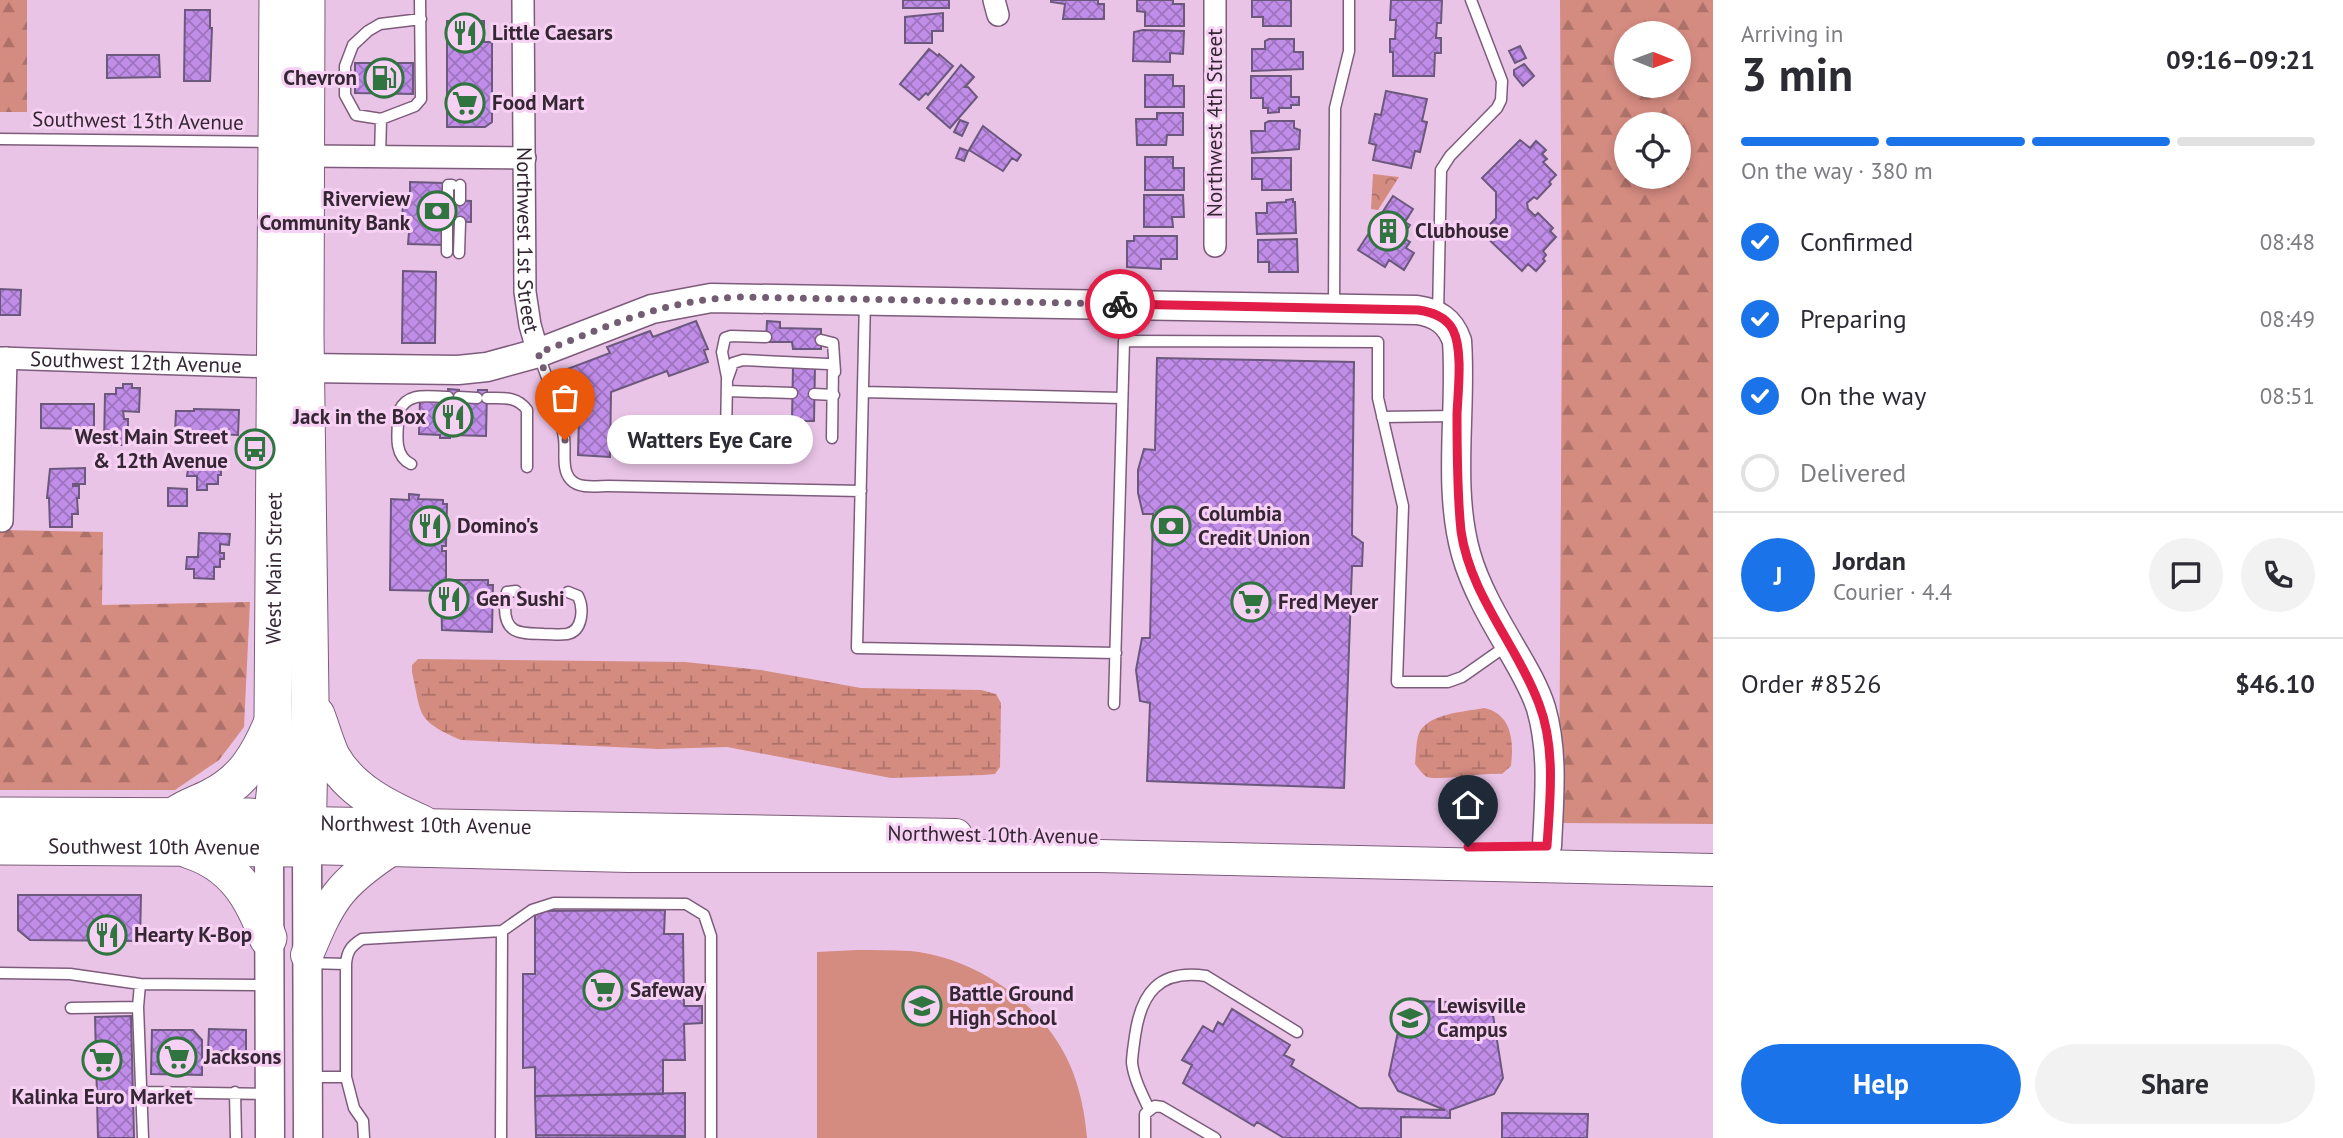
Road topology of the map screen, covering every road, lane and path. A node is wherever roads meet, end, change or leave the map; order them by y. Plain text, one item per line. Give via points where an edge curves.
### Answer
1 (278, 0) edge
2 (306, 0) edge
3 (420, 0) edge
4 (523, 0) edge
5 (1215, 0) edge
6 (1349, 0) edge
7 (1471, 0) edge
8 (421, 19) junction
9 (381, 119) junction
10 (0, 139) edge
11 (291, 149) junction
12 (380, 157) junction
13 (525, 158) junction
14 (456, 185) dead end
15 (454, 200) dead end
16 (454, 221) dead end
17 (1215, 246) dead end
18 (453, 252) dead end
19 (865, 299) junction
20 (1334, 309) junction
21 (1438, 315) junction
22 (766, 337) dead end
23 (821, 340) dead end
24 (538, 353) junction
25 (3, 358) edge
26 (290, 368) junction
27 (835, 372) junction
28 (727, 386) junction
29 (863, 392) junction
30 (792, 393) dead end
31 (814, 394) dead end
32 (834, 395) junction
33 (1122, 398) junction
34 (1457, 416) junction
35 (1382, 418) junction
36 (726, 437) dead end
37 (832, 438) dead end
38 (411, 464) dead end
39 (527, 467) dead end
40 (861, 491) junction
41 (2, 521) dead end
42 (516, 591) dead end
43 (568, 592) dead end
44 (1509, 644) junction
45 (1116, 653) junction
46 (310, 699) junction
47 (1114, 704) dead end
48 (273, 720) junction
49 (0, 816) edge
50 (422, 824) junction
51 (177, 833) junction
52 (289, 835) junction
53 (0, 846) edge
54 (1547, 846) junction
55 (1713, 849) edge
56 (389, 851) junction
57 (1713, 870) edge
58 (502, 931) junction
59 (268, 938) junction
60 (307, 959) junction
61 (346, 964) junction
62 (0, 973) edge
63 (140, 984) junction
64 (269, 985) junction
65 (138, 1007) junction
66 (71, 1008) dead end
67 (1297, 1032) dead end
68 (307, 1077) junction
69 (346, 1077) junction
70 (141, 1092) junction
71 (235, 1092) junction
72 (269, 1094) junction
73 (1149, 1109) junction
74 (143, 1138) edge
75 (236, 1138) edge
76 (270, 1138) edge
77 (308, 1138) edge
78 (364, 1138) edge
79 (501, 1138) edge
80 (711, 1138) edge
81 (1145, 1138) edge
82 (1215, 1138) edge

1 - 11 highway, West Main Street
2 - 11 highway, West Main Street
3 - 8 lane
4 - 13 street, Northwest 1st Street
5 - 17 street, Northwest 4th Street
6 - 20 lane via 1349,51 1335,108
7 - 21 lane via 1503,91 1497,108 1441,170
8 - 9 lane via 421,99 415,106
8 - 9 lane via 380,24 353,44 345,66 345,95 356,115
9 - 12 lane
10 - 11 lane, Southwest 13th Avenue
11 - 12 street
11 - 26 highway, West Main Street
12 - 13 street
13 - 24 street, Northwest 1st Street via 526,292
14 - 15 lane via 447,185
16 - 18 lane
19 - 20 street
19 - 24 street via 740,297 680,303 628,317
19 - 29 lane
20 - 21 street via 1418,310
21 - 34 street via 1457,341
22 - 28 lane via 725,338 722,352
23 - 27 lane via 833,343
24 - 26 street via 458,370
24 - 40 lane via 558,409 565,467 574,483
25 - 26 street, Southwest 12th Avenue
25 - 41 street
26 - 46 highway, West Main Street
26 - 48 highway, West Main Street
27 - 28 lane via 828,364 743,360 733,363
27 - 32 lane
28 - 30 lane
28 - 36 lane
29 - 33 lane
29 - 40 lane
31 - 32 lane
32 - 37 lane
33 - 35 lane via 1124,341 1378,342
33 - 45 lane
34 - 35 lane
34 - 44 street via 1458,496 1466,554
35 - 44 lane via 1402,506 1398,682 1448,682
38 - 39 lane via 398,453 399,411 412,397 512,398 527,410
40 - 45 lane via 857,648
42 - 43 lane via 505,595 506,620 516,631 565,634 573,631 581,618 578,596
44 - 54 street via 1540,706 1548,741
45 - 47 lane
46 - 50 highway via 331,756 348,779 393,811
46 - 52 highway, West Main Street
48 - 51 highway via 251,767 209,799 191,804
48 - 52 highway, West Main Street via 276,771
49 - 51 highway, Southwest 10th Avenue
50 - 52 main road, Northwest 10th Avenue
50 - 54 main road, Northwest 10th Avenue
51 - 52 highway, Southwest 10th Avenue via 248,817
51 - 53 highway, Southwest 10th Avenue
51 - 59 highway via 242,884
52 - 56 main road, Northwest 10th Avenue
52 - 59 street, West Main Street
52 - 60 street, West Main Street
54 - 55 main road, Northwest 10th Avenue
56 - 57 main road, Northwest 10th Avenue via 1099,856
56 - 60 main road via 342,887 326,909
58 - 61 lane via 362,939 351,946
58 - 79 lane
58 - 80 lane via 532,910 554,903 686,904 704,915 711,936
59 - 64 street, West Main Street
60 - 61 lane
60 - 68 street, West Main Street
61 - 69 lane
62 - 63 lane via 70,974
63 - 64 lane
63 - 65 lane
64 - 72 street, West Main Street
65 - 66 lane
65 - 70 lane
67 - 73 lane via 1206,976 1171,976 1156,985 1138,1015 1132,1061
68 - 69 lane
68 - 77 street, West Main Street
69 - 78 lane via 354,1108 363,1121
70 - 71 lane
70 - 74 lane
71 - 72 lane
71 - 75 lane
72 - 76 street, West Main Street
73 - 81 lane via 1144,1119
73 - 82 lane via 1162,1107

